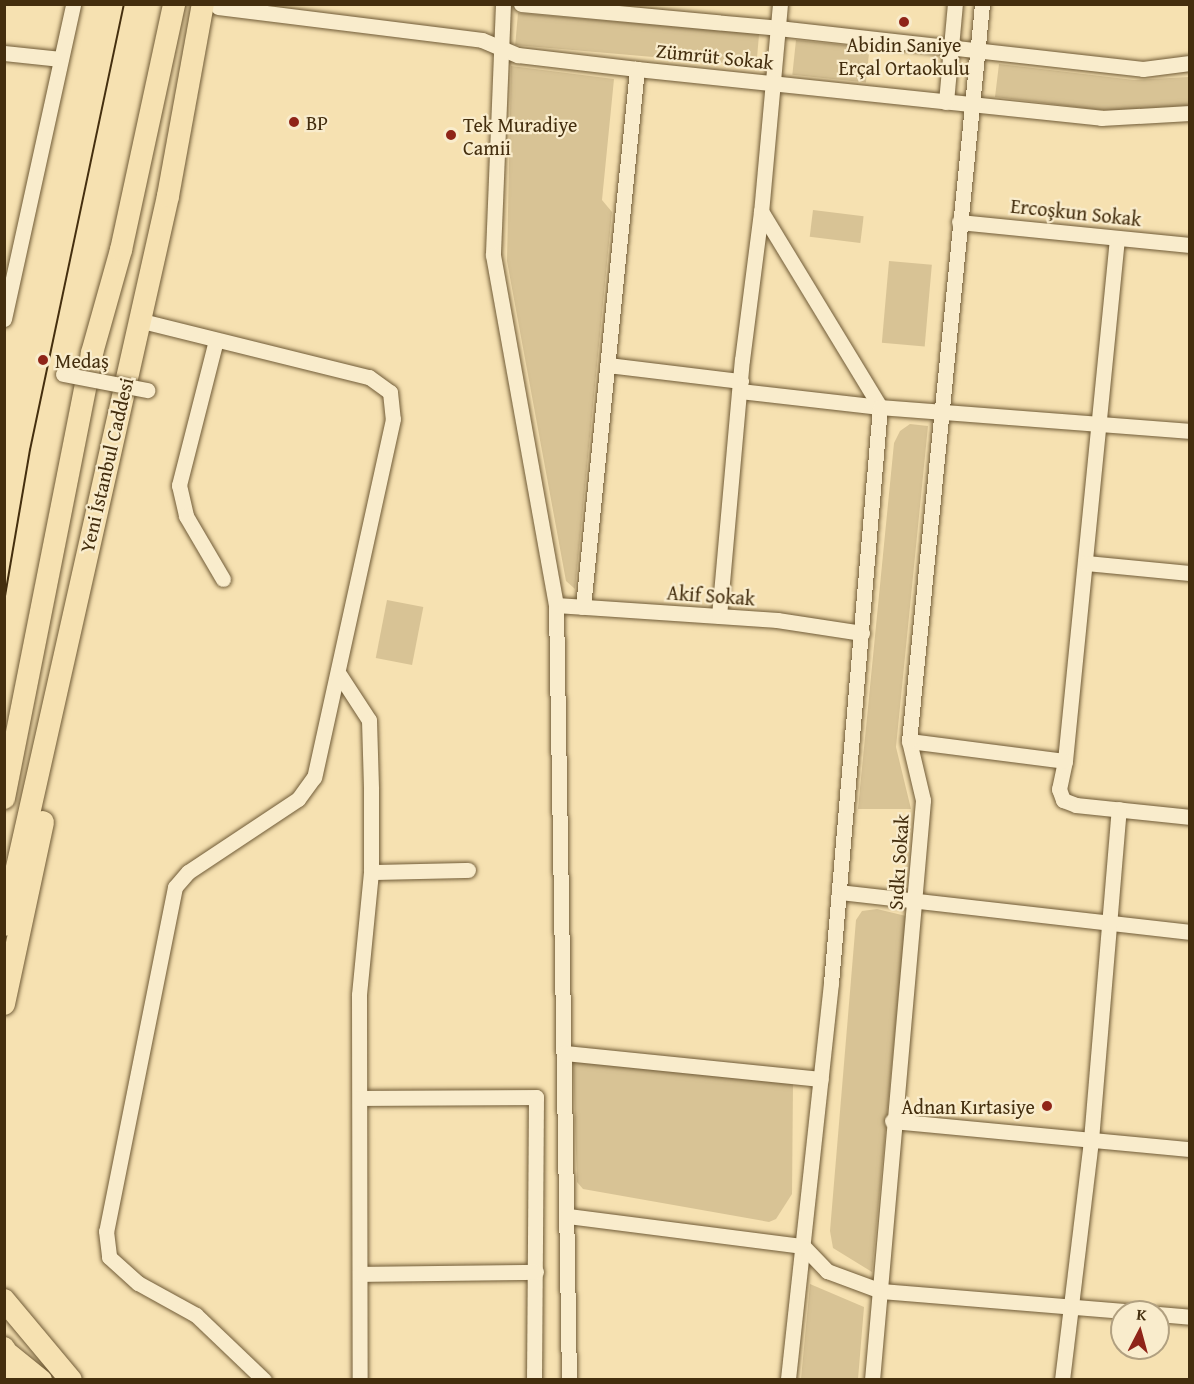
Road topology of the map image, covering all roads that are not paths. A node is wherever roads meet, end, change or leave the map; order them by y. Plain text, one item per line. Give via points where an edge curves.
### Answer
1 (73, 4) edge
2 (158, 4) edge
3 (174, 4) edge
4 (503, 4) edge
5 (521, 4) edge
6 (780, 4) edge
7 (955, 4) edge
8 (982, 4) edge
9 (213, 5) edge
10 (243, 7) edge
11 (778, 28) junction
12 (951, 46) junction
13 (499, 47) junction
14 (977, 49) junction
15 (4, 53) edge
16 (61, 59) junction
17 (1190, 63) edge
18 (637, 69) junction
19 (773, 83) junction
20 (945, 102) junction
21 (970, 105) junction
22 (1190, 113) edge
23 (761, 211) junction
24 (959, 222) junction
25 (1117, 238) junction
26 (1190, 245) edge
27 (4, 319) edge
28 (138, 320) junction
29 (216, 340) junction
30 (92, 353) junction
31 (608, 365) junction
32 (63, 374) dead end
33 (740, 386) junction
34 (147, 390) dead end
35 (880, 407) junction
36 (942, 411) junction
37 (1100, 424) junction
38 (1190, 431) edge
39 (57, 528) junction
40 (90, 537) junction
41 (1086, 563) junction
42 (1190, 573) edge
43 (223, 579) dead end
44 (556, 605) junction
45 (583, 607) junction
46 (719, 616) junction
47 (862, 633) junction
48 (339, 674) junction
49 (4, 727) edge
50 (909, 741) junction
51 (1065, 761) junction
52 (4, 798) edge
53 (1119, 809) junction
54 (1190, 817) edge
55 (468, 870) dead end
56 (370, 872) junction
57 (839, 892) junction
58 (916, 901) junction
59 (1110, 923) junction
60 (4, 925) edge
61 (1190, 932) edge
62 (4, 1004) edge
63 (565, 1053) junction
64 (821, 1079) junction
65 (360, 1098) junction
66 (892, 1121) junction
67 (1091, 1140) junction
68 (1190, 1149) edge
69 (568, 1216) junction
70 (803, 1246) junction
71 (536, 1272) junction
72 (360, 1274) junction
73 (881, 1291) junction
74 (4, 1300) edge
75 (1069, 1305) junction
76 (1110, 1309) edge
77 (1170, 1315) edge
78 (1190, 1317) edge
79 (5, 1349) edge
80 (42, 1379) edge
81 (16, 1380) edge
82 (71, 1380) edge
83 (264, 1380) edge
84 (360, 1380) edge
85 (534, 1380) edge
86 (569, 1380) edge
87 (788, 1380) edge
88 (872, 1380) edge
89 (1062, 1380) edge

1 - 16 street
2 - 30 highway via 108,244
3 - 30 highway, Yeni İstanbul Caddesi via 120,250
4 - 13 street
5 - 11 street, Zümrüt Sokak
6 - 11 street
7 - 12 street
8 - 14 street, Sıdkı Sokak
9 - 10 street, Zümrüt Sokak
9 - 28 highway, Yeni İstanbul Caddesi
10 - 13 street, Zümrüt Sokak via 482,40
11 - 12 street, Zümrüt Sokak
11 - 19 street
12 - 14 street, Zümrüt Sokak
12 - 20 street
13 - 18 street, Zümrüt Sokak via 518,55
13 - 44 street via 493,255
14 - 17 street, Zümrüt Sokak via 1143,69
14 - 21 street, Sıdkı Sokak
15 - 16 street
16 - 27 street
18 - 19 street, Zümrüt Sokak
18 - 31 street
19 - 20 street, Zümrüt Sokak
19 - 23 street
20 - 21 street, Zümrüt Sokak
21 - 22 street, Zümrüt Sokak via 1101,118
21 - 24 street, Sıdkı Sokak
23 - 33 street
23 - 35 street
24 - 25 street, Ercoşkun Sokak
24 - 36 street, Sıdkı Sokak
25 - 26 street, Ercoşkun Sokak
25 - 37 street
28 - 29 street
28 - 40 highway, Yeni İstanbul Caddesi
29 - 43 street via 179,485 186,516
29 - 48 street via 369,377 390,392 393,419
30 - 39 highway, Yeni İstanbul Caddesi
31 - 33 street
31 - 45 street
32 - 34 street, bridge
33 - 35 street
33 - 46 street
35 - 36 street
35 - 47 street
36 - 37 street
36 - 50 street, Sıdkı Sokak
37 - 38 street
37 - 41 street
39 - 49 highway via 35,587
39 - 52 highway, Yeni İstanbul Caddesi
40 - 60 highway, Yeni İstanbul Caddesi
40 - 62 highway via 91,570 84,620
41 - 42 street
41 - 51 street
44 - 45 street, Akif Sokak
44 - 63 street
45 - 46 street, Akif Sokak
46 - 47 street, Akif Sokak
47 - 57 street
48 - 56 street via 369,720
48 - 83 street via 314,777 298,799 188,873 175,887 106,1231 109,1257 138,1283 196,1315
50 - 51 street
50 - 58 street, Sıdkı Sokak via 923,800
51 - 53 street via 1059,789 1063,800
53 - 54 street
53 - 59 street
55 - 56 street
56 - 65 street via 359,995
57 - 58 street
57 - 64 street
58 - 59 street
58 - 66 street, Sıdkı Sokak
59 - 61 street
59 - 67 street
63 - 64 street
63 - 69 street
64 - 70 street
65 - 71 street via 536,1097
65 - 72 street
66 - 67 street
66 - 73 street, Sıdkı Sokak
67 - 68 street
67 - 75 street
69 - 70 street
69 - 86 street
70 - 73 street via 827,1271
70 - 87 street
71 - 72 street
71 - 85 street
72 - 84 street
73 - 75 street
73 - 88 street, Sıdkı Sokak
74 - 82 highway
75 - 76 street
75 - 89 street
77 - 78 street
79 - 80 main road
79 - 81 highway

